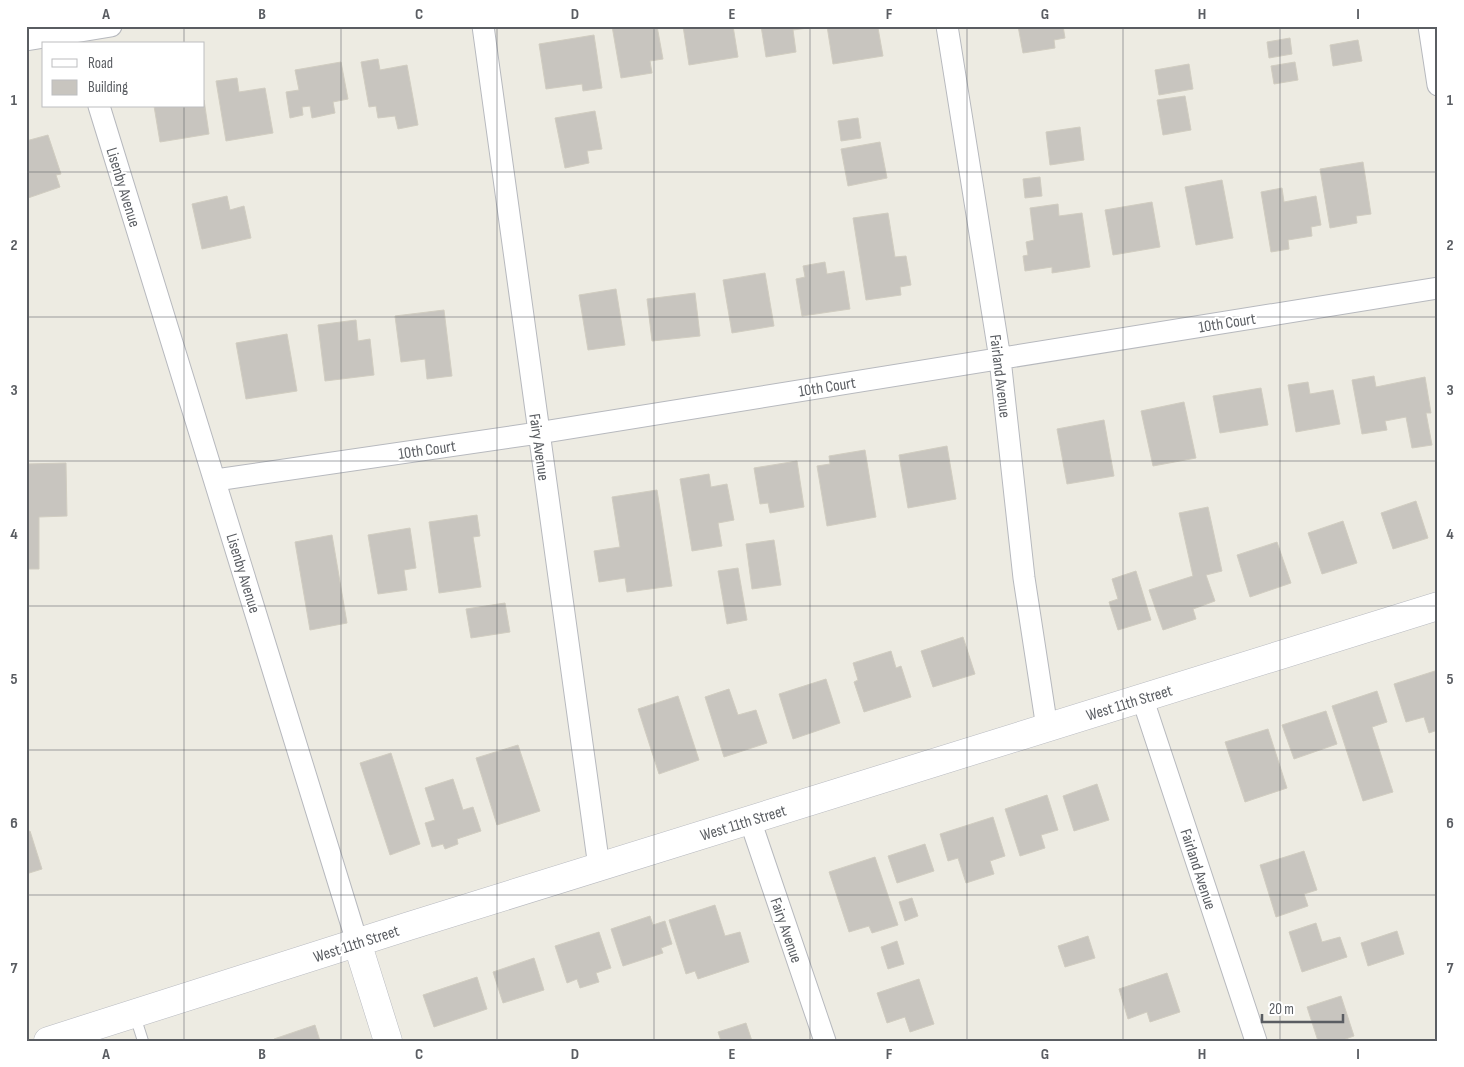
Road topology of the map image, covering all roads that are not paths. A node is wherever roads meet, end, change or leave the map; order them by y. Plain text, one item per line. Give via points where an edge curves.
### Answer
1 (111, 26) edge
2 (483, 26) edge
3 (946, 26) edge
4 (1429, 26) edge
5 (78, 38) edge
6 (26, 40) edge
7 (1438, 85) edge
8 (100, 108) edge
9 (1438, 288) edge
10 (1000, 358) junction
11 (538, 433) junction
12 (216, 480) junction
13 (1438, 606) edge
14 (1142, 698) junction
15 (1047, 728) junction
16 (750, 820) junction
17 (599, 867) junction
18 (357, 942) junction
19 (134, 1014) junction
20 (48, 1041) edge
21 (143, 1041) edge
22 (388, 1041) edge
23 (825, 1041) edge
24 (1256, 1041) edge

1 - 5 street
2 - 11 street, Fairy Avenue
3 - 10 street, Fairland Avenue
4 - 7 street
5 - 6 street
8 - 12 street, Lisenby Avenue
9 - 10 street, 10th Court
10 - 11 street, 10th Court
10 - 15 street, Fairland Avenue via 1024,578
11 - 12 street, 10th Court
11 - 17 street, Fairy Avenue
12 - 18 street, Lisenby Avenue
13 - 14 main road, West 11th Street
14 - 15 main road, West 11th Street
14 - 24 street, Fairland Avenue
15 - 16 main road, West 11th Street
16 - 17 main road, West 11th Street
16 - 23 street, Fairy Avenue
17 - 18 main road, West 11th Street
18 - 19 main road, West 11th Street
18 - 22 main road, Lisenby Avenue
19 - 20 main road, West 11th Street
19 - 21 lane

